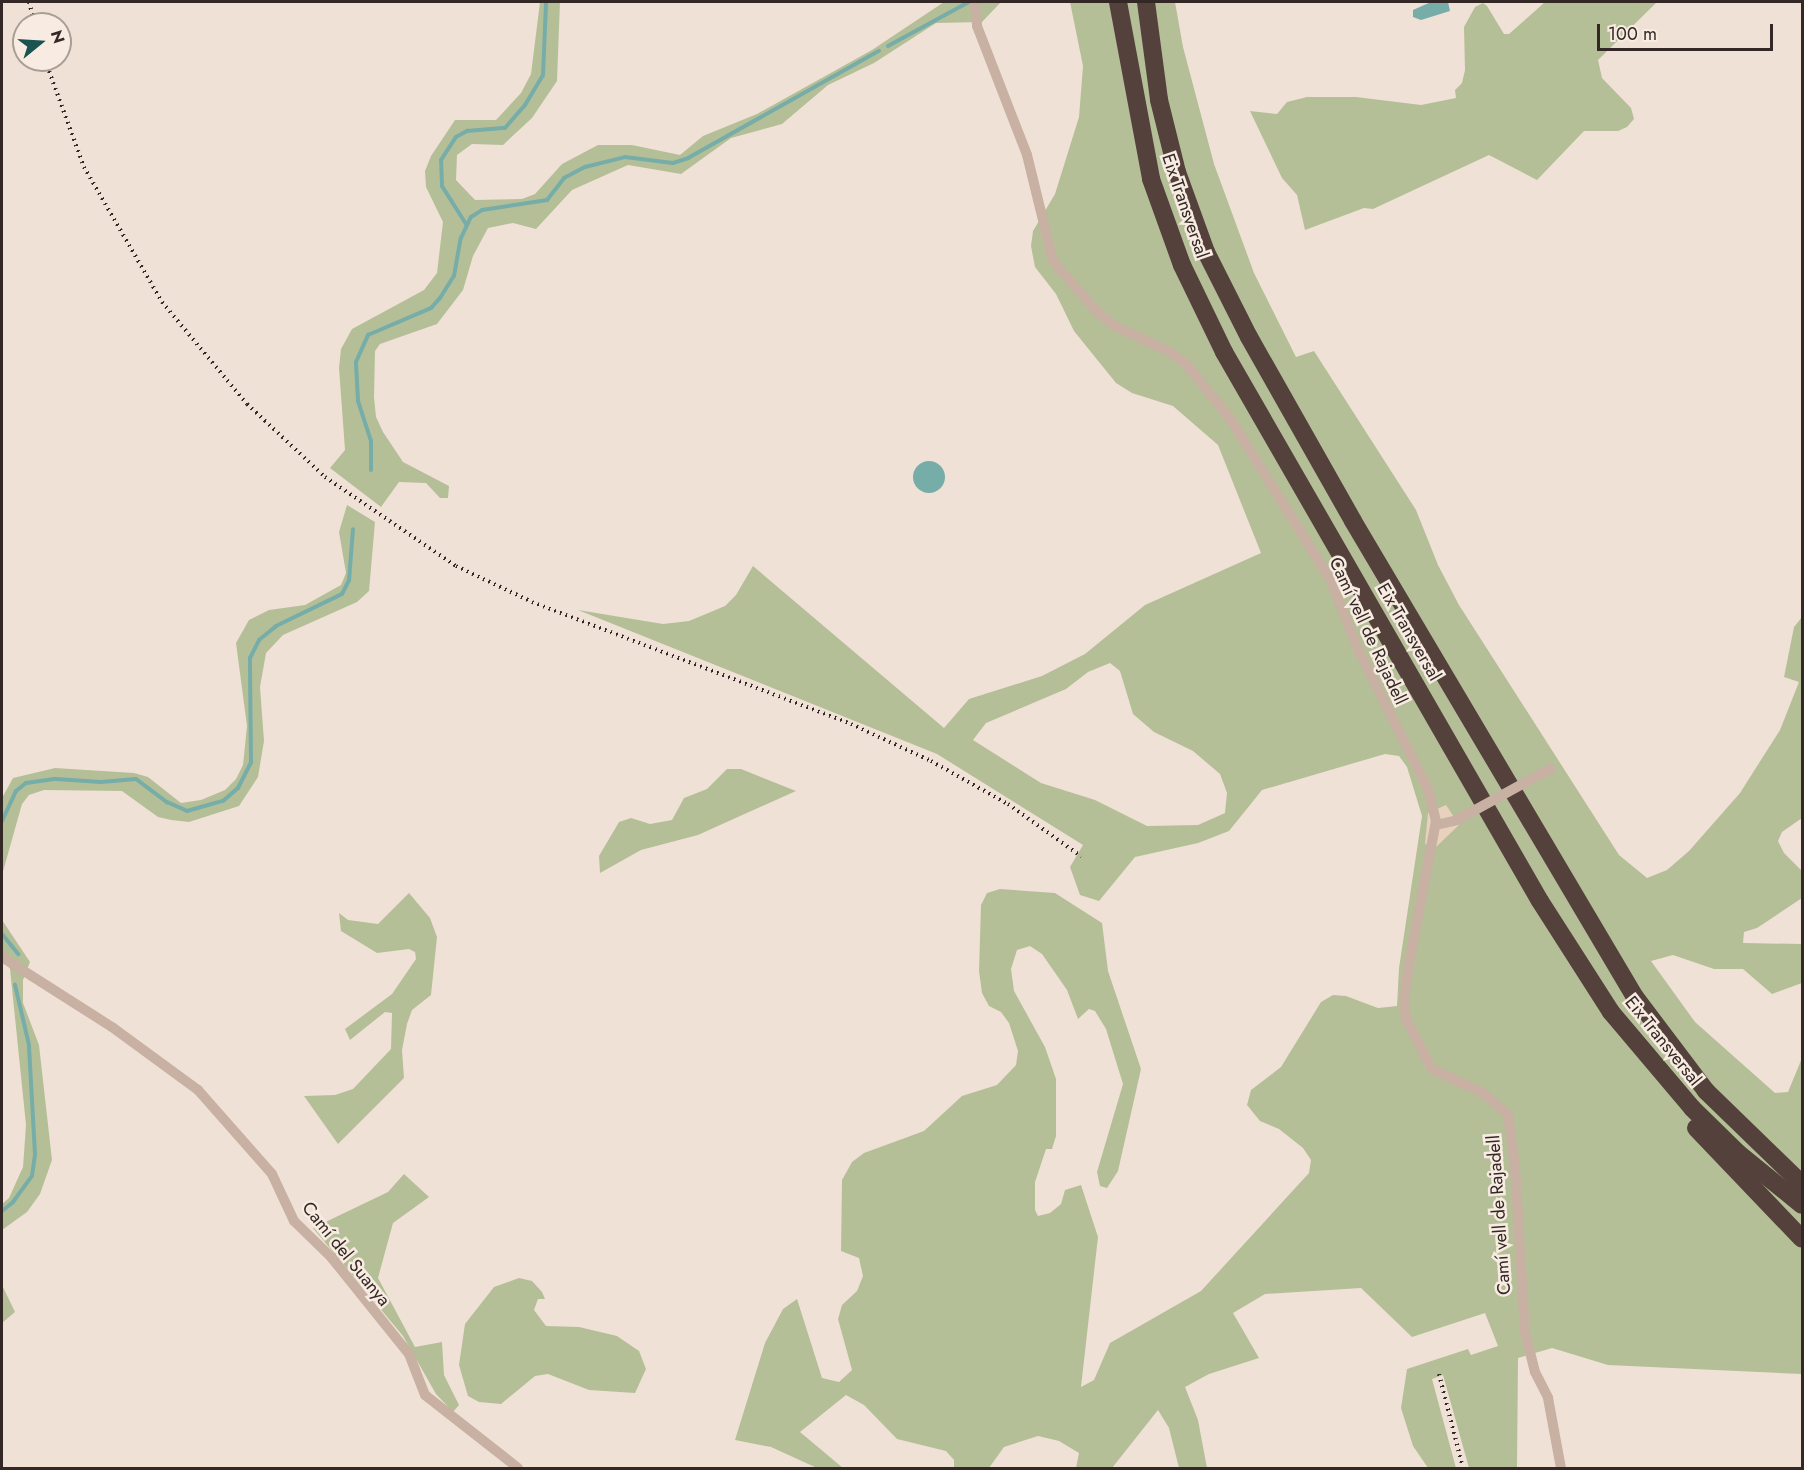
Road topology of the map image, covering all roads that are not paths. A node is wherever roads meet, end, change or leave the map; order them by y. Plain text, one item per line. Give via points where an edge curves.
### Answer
1 (975, 2) edge
2 (1118, 2) edge
3 (1146, 2) edge
4 (1551, 769) dead end
5 (1436, 825) junction
6 (2, 957) edge
7 (1644, 1056) junction
8 (1798, 1181) edge
9 (1803, 1204) edge
10 (1803, 1239) edge
11 (518, 1468) edge
12 (1561, 1468) edge

1 - 5 street, Camí vell de Rajadell via 977,26 1027,155 1053,261 1096,312 1114,327 1170,352 1187,365 1231,420 1330,579 1359,651 1428,789
2 - 7 highway, Eix Transversal via 1150,179 1182,265 1224,352 1540,901
3 - 8 highway, Eix Transversal via 1160,100 1177,172 1206,252 1249,337 1353,521 1635,997 1706,1091
4 - 5 street, bridge via 1457,820
5 - 12 street, Camí vell de Rajadell via 1409,964 1404,998 1406,1018 1432,1069 1483,1094 1508,1115 1525,1332 1535,1372 1548,1398
6 - 11 street, Camí del Suanya via 111,1027 198,1090 272,1174 294,1221 331,1257 409,1354 426,1395
7 - 9 highway, Eix Transversal via 1738,1153
7 - 10 highway via 1673,1103

